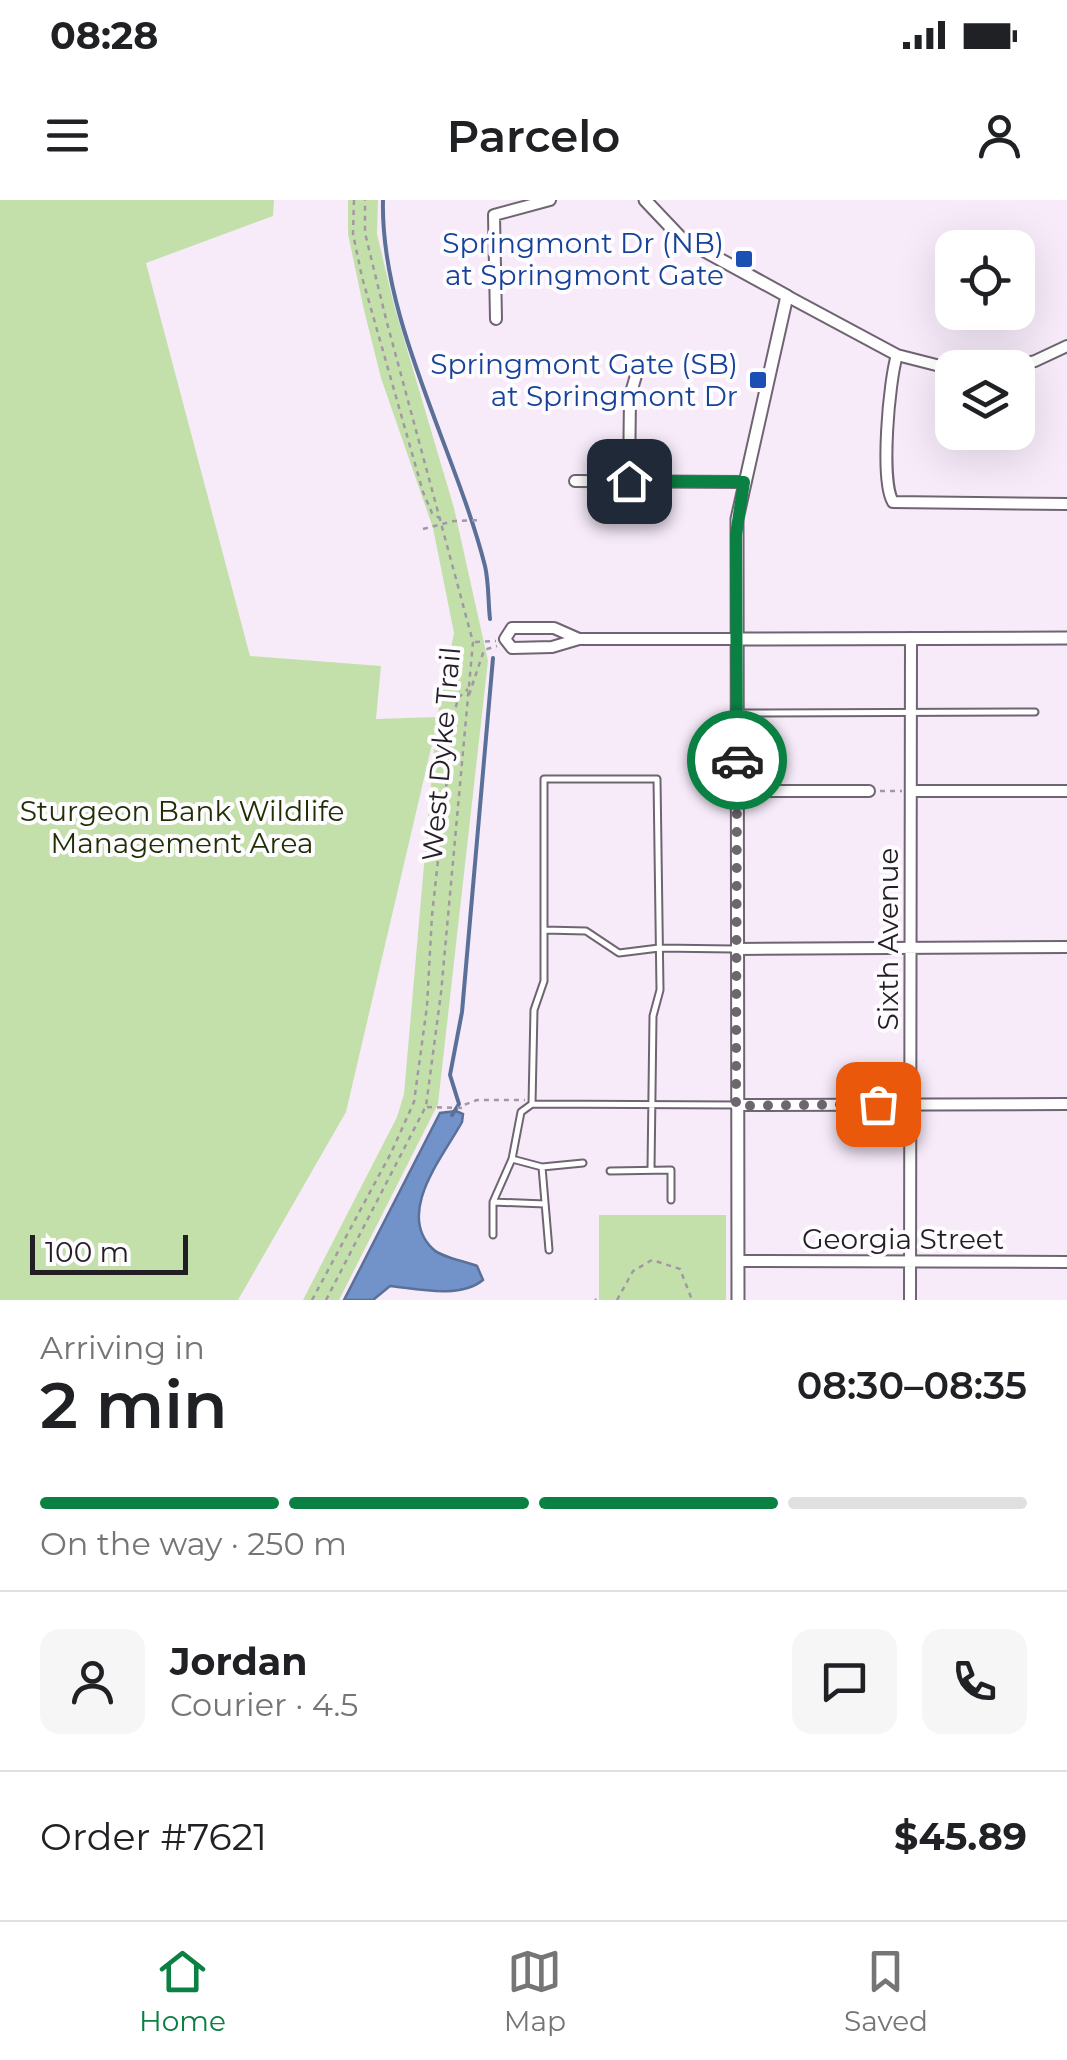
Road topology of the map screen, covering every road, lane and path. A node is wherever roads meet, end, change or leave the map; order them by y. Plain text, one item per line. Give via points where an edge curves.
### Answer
1 (354, 200) edge
2 (366, 200) edge
3 (550, 200) edge
4 (645, 200) edge
5 (787, 296) junction
6 (496, 319) dead end
7 (1067, 346) edge
8 (897, 356) junction
9 (1035, 361) edge
10 (935, 366) edge
11 (637, 372) dead end
12 (629, 481) junction
13 (575, 482) dead end
14 (744, 482) junction
15 (1067, 504) edge
16 (481, 520) dead end
17 (443, 522) junction
18 (423, 529) dead end
19 (579, 638) junction
20 (910, 638) junction
21 (1067, 638) edge
22 (738, 639) junction
23 (473, 642) junction
24 (469, 688) junction
25 (468, 696) junction
26 (910, 711) junction
27 (737, 712) junction
28 (1035, 712) dead end
29 (737, 791) junction
30 (868, 791) joint
31 (911, 791) junction
32 (1067, 791) edge
33 (544, 930) junction
34 (910, 946) junction
35 (1067, 947) edge
36 (659, 948) junction
37 (736, 949) junction
38 (532, 1102) junction
39 (911, 1104) junction
40 (1067, 1104) edge
41 (652, 1105) junction
42 (426, 1106) junction
43 (736, 1106) junction
44 (512, 1159) junction
45 (583, 1163) dead end
46 (542, 1167) junction
47 (651, 1170) junction
48 (610, 1171) dead end
49 (671, 1200) dead end
50 (493, 1202) junction
51 (545, 1204) junction
52 (493, 1236) dead end
53 (548, 1250) dead end
54 (738, 1261) junction
55 (910, 1261) junction
56 (1067, 1262) edge
57 (312, 1300) edge
58 (326, 1300) edge
59 (617, 1300) edge
60 (692, 1300) edge
61 (738, 1300) edge
62 (910, 1300) edge

1 - 17 path via 354,234 373,320 424,492
2 - 17 path, West Dyke Trail via 365,233
3 - 6 street via 494,216
4 - 5 street via 681,238
5 - 8 street
5 - 14 street
7 - 9 street
8 - 10 street
8 - 15 street via 887,471 893,502
11 - 12 street via 630,396
12 - 13 street
12 - 14 street
14 - 22 street via 736,535
16 - 17 path
17 - 18 path
17 - 23 path, West Dyke Trail
19 - 19 street via 554,628 512,628 505,638 512,648
19 - 22 street
20 - 21 street
20 - 22 street
20 - 26 street, Sixth Avenue
22 - 27 street
23 - 24 path, West Dyke Trail
23 - 25 path via 497,644 484,650
24 - 25 path, West Dyke Trail
24 - 57 path via 454,715 414,1102
25 - 42 path, West Dyke Trail
26 - 27 lane
26 - 28 lane
26 - 31 street, Sixth Avenue
27 - 29 street
29 - 30 street
29 - 37 street
30 - 31 path
31 - 32 street
31 - 34 street, Sixth Avenue
33 - 36 lane via 586,931 619,953
33 - 36 lane via 544,779 657,779
33 - 38 lane
34 - 35 street
34 - 37 street
34 - 39 street, Sixth Avenue
36 - 37 lane
36 - 41 lane
37 - 43 street
38 - 41 lane
38 - 42 path
38 - 44 lane via 521,1112
39 - 40 street
39 - 43 street
39 - 55 street, Sixth Avenue
41 - 43 lane
41 - 47 lane
42 - 58 path, West Dyke Trail
43 - 54 street
44 - 46 lane
44 - 50 lane
45 - 46 lane
46 - 51 lane
47 - 48 lane
47 - 49 lane via 671,1170
50 - 51 lane
50 - 52 lane
51 - 53 lane
54 - 55 street, Georgia Street
54 - 61 street
55 - 56 street, Georgia Street
55 - 62 street, Sixth Avenue
59 - 60 path via 633,1271 652,1260 680,1269

